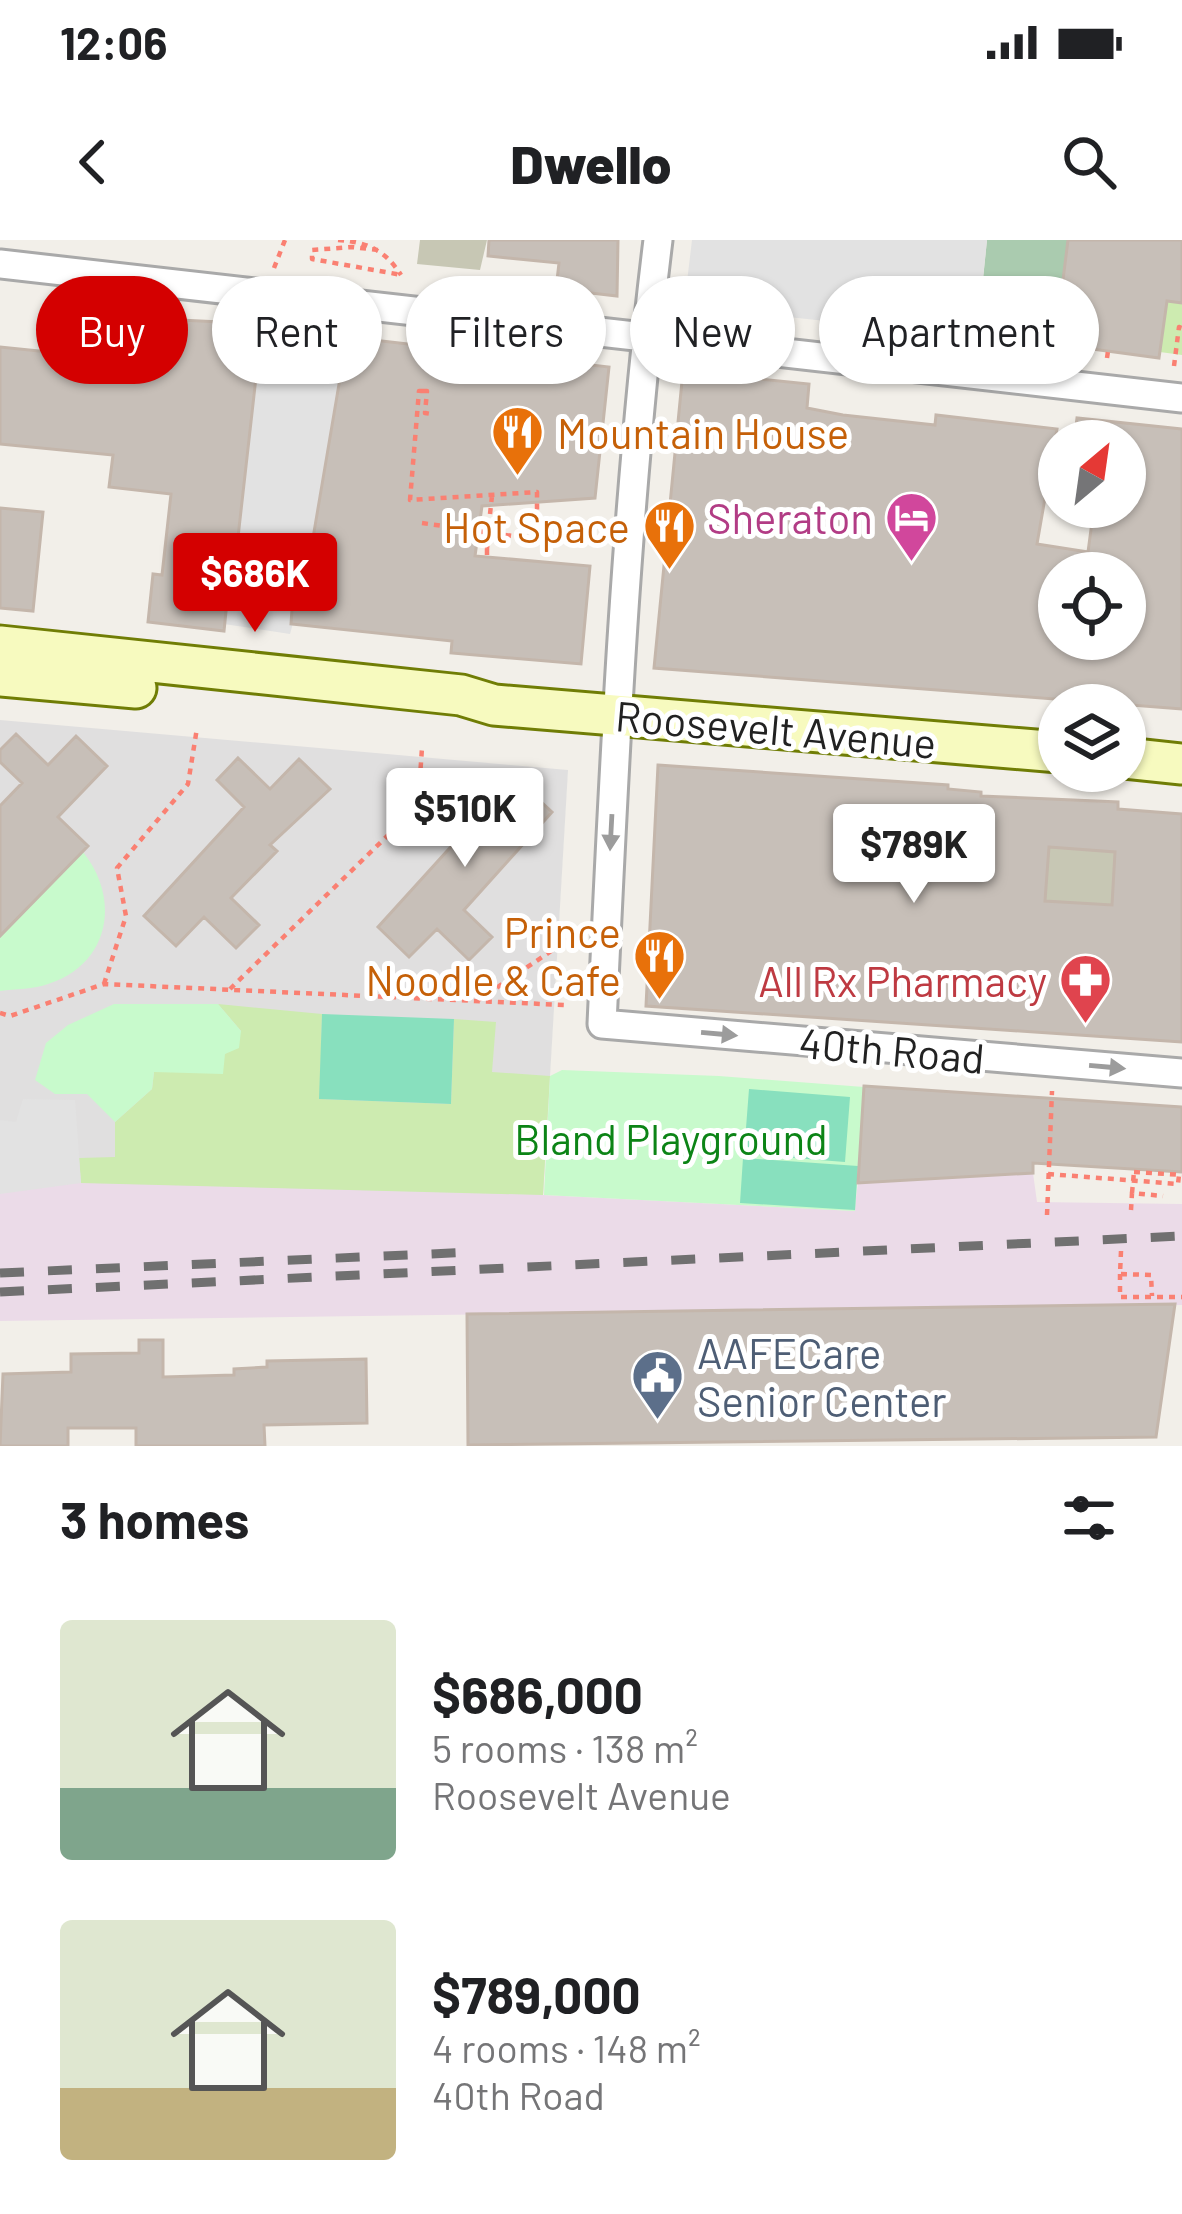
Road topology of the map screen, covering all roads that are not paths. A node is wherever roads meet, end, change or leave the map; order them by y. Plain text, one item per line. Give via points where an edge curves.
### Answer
1 (658, 240) edge
2 (0, 264) edge
3 (654, 276) edge
4 (630, 336) edge
5 (795, 355) edge
6 (642, 384) edge
7 (1182, 398) edge
8 (0, 646) edge
9 (0, 676) edge
10 (494, 705) junction
11 (616, 715) junction
12 (1038, 750) edge
13 (1146, 760) edge
14 (1182, 764) edge
15 (1182, 1073) edge

1 - 3 street
2 - 4 street
5 - 7 street
6 - 11 street
8 - 10 main road, Roosevelt Avenue via 461,695
9 - 10 main road, Roosevelt Avenue via 459,713
10 - 11 main road, Roosevelt Avenue
11 - 12 main road, Roosevelt Avenue
11 -> 15 street, 40th Road via 602,1024
13 - 14 main road

